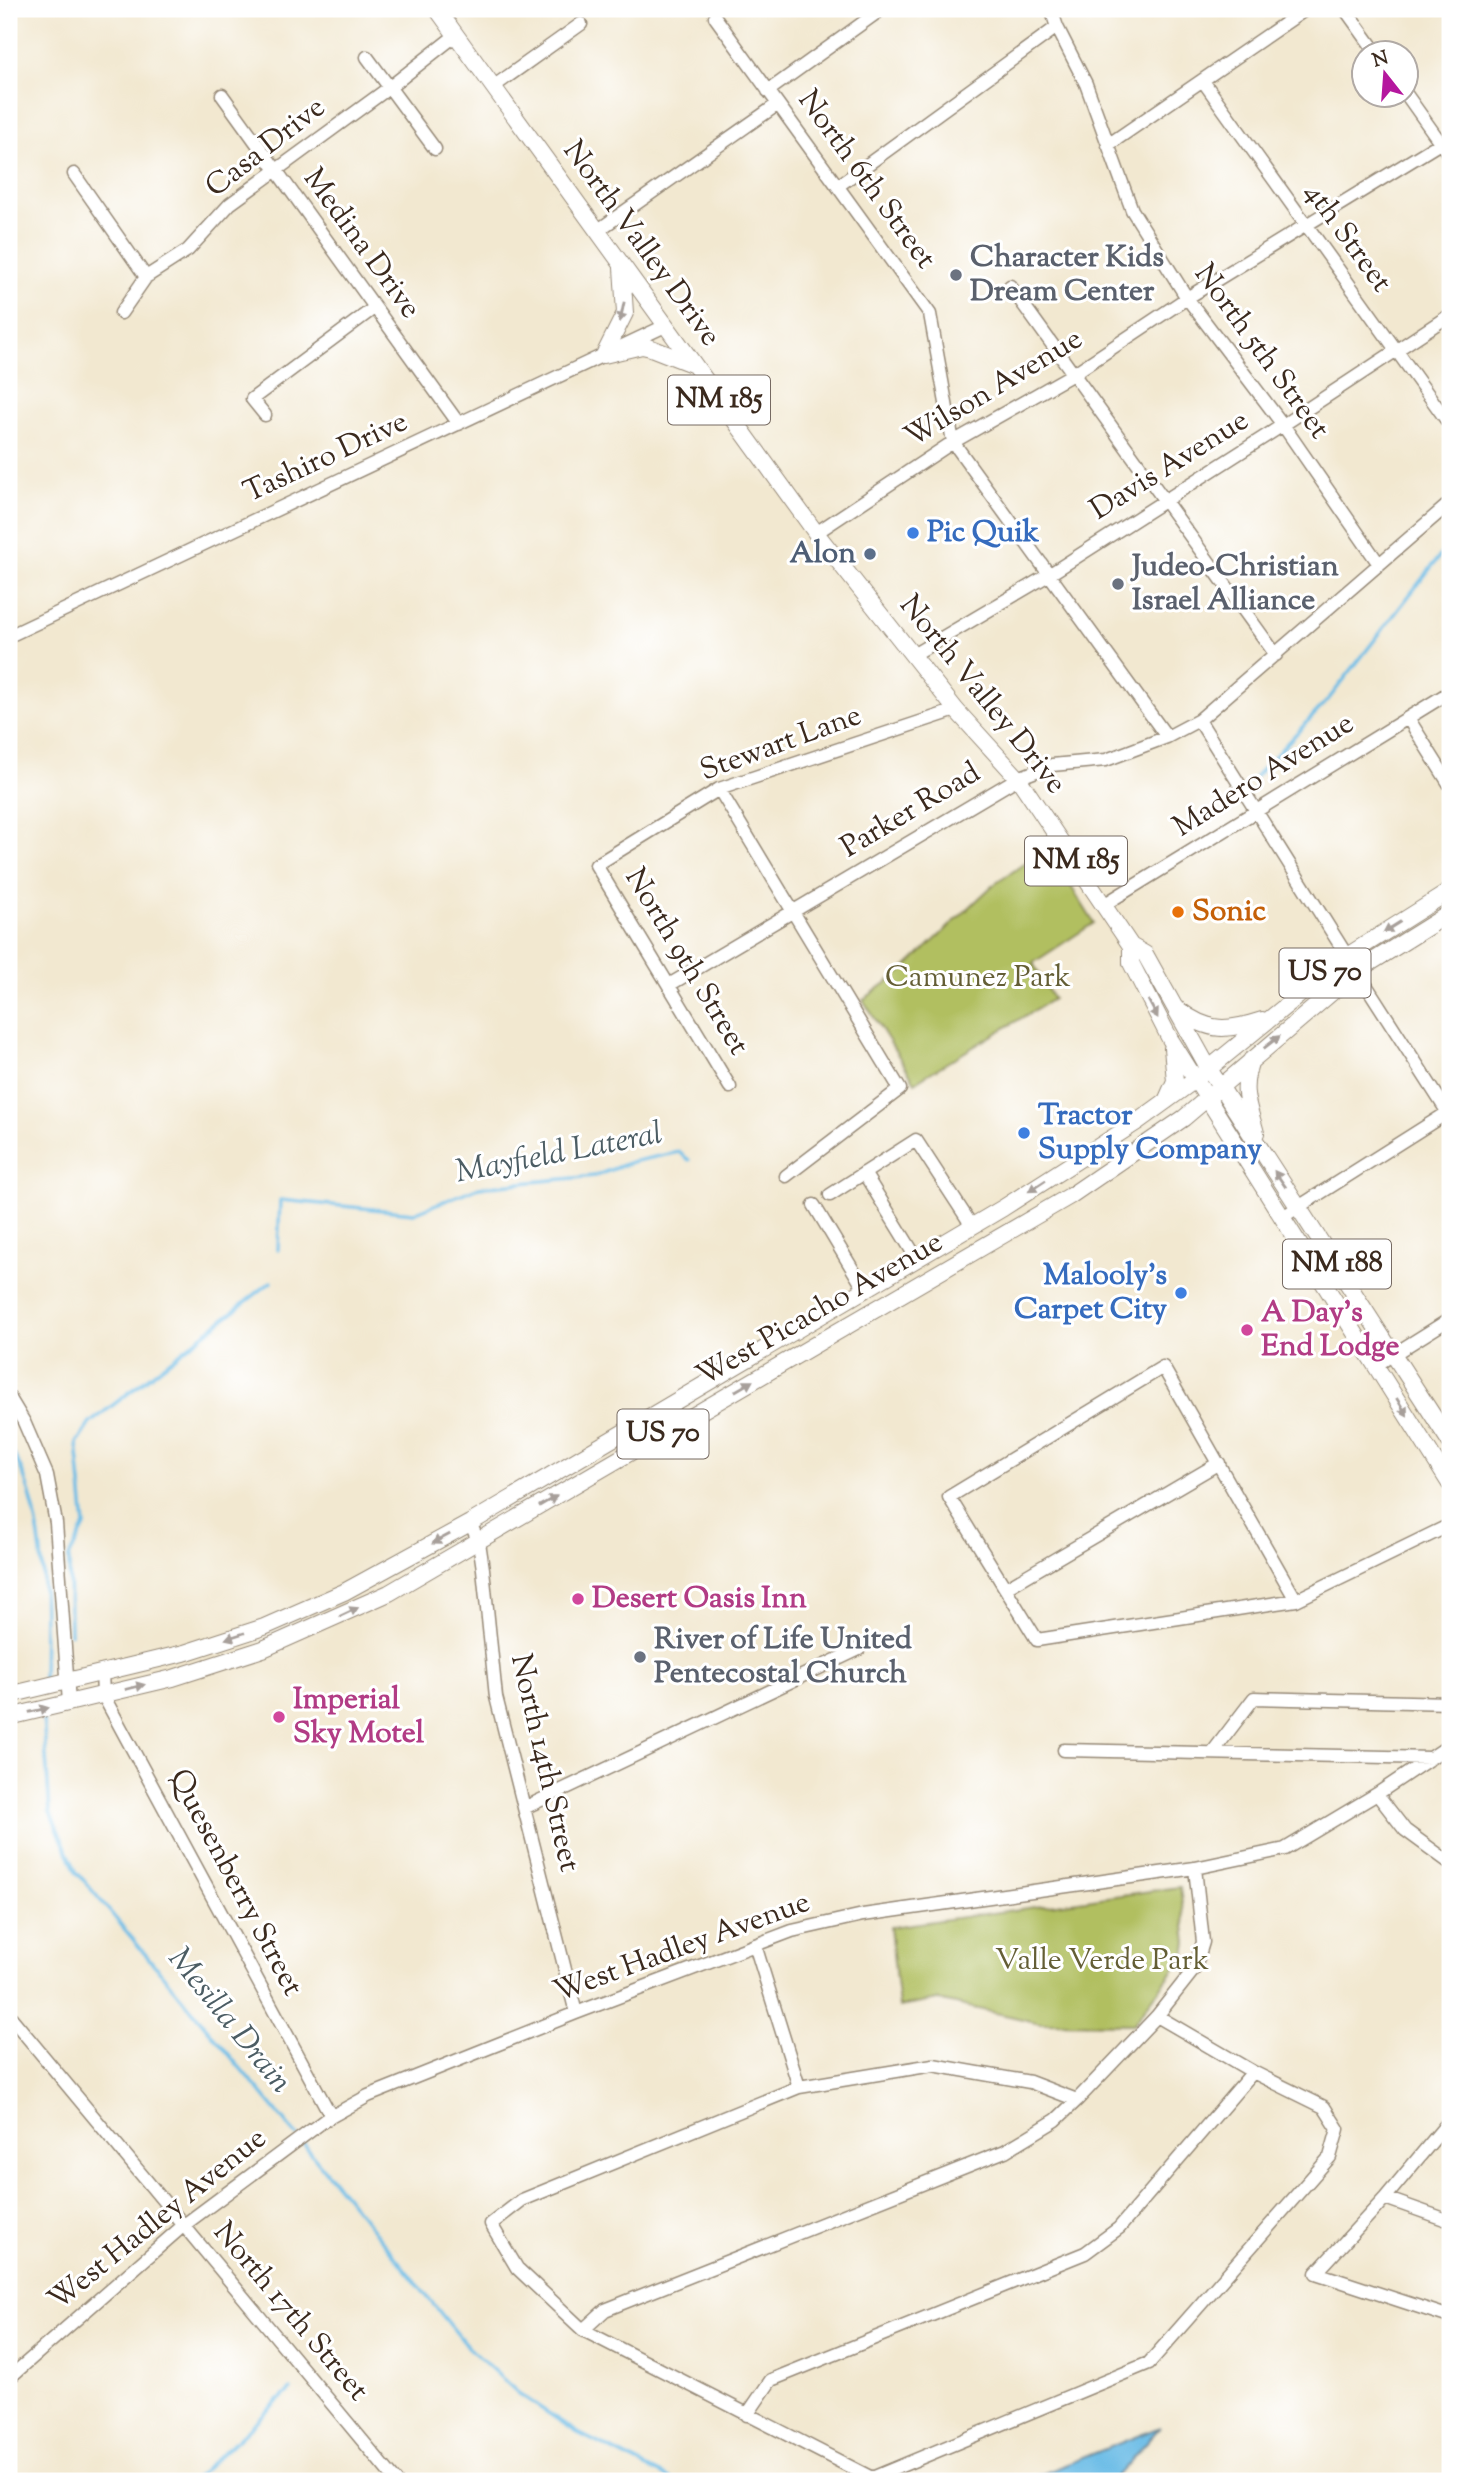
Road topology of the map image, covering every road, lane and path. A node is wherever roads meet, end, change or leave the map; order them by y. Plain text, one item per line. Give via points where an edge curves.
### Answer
1 (437, 9) edge
2 (881, 9) edge
3 (1051, 9) edge
4 (1306, 9) edge
5 (1345, 9) edge
6 (715, 17) dead end
7 (581, 24) dead end
8 (1057, 27) junction
9 (456, 35) junction
10 (1366, 38) edge
11 (367, 57) dead end
12 (1203, 81) junction
13 (390, 87) junction
14 (493, 87) junction
15 (768, 90) junction
16 (222, 95) dead end
17 (778, 104) junction
18 (1418, 108) edge
19 (1445, 140) edge
20 (1108, 145) junction
21 (435, 149) dead end
22 (1450, 156) edge
23 (275, 169) junction
24 (74, 174) dead end
25 (838, 186) junction
26 (1306, 227) junction
27 (597, 231) junction
28 (622, 266) junction
29 (146, 276) junction
30 (1010, 286) dead end
31 (1187, 298) junction
32 (374, 308) junction
33 (121, 313) dead end
34 (1450, 315) edge
35 (664, 326) junction
36 (1396, 349) junction
37 (604, 355) junction
38 (693, 364) junction
39 (1073, 374) junction
40 (265, 415) dead end
41 (459, 424) junction
42 (1283, 425) junction
43 (1450, 425) edge
44 (953, 442) junction
45 (1165, 500) junction
46 (1450, 503) edge
47 (816, 533) junction
48 (1379, 564) junction
49 (1049, 574) junction
50 (9, 636) edge
51 (1276, 654) junction
52 (913, 655) junction
53 (1450, 692) edge
54 (956, 709) junction
55 (1408, 718) junction
56 (1199, 720) junction
57 (1167, 737) junction
58 (1018, 778) junction
59 (1450, 785) edge
60 (719, 789) junction
61 (1258, 811) junction
62 (596, 865) joint
63 (1450, 891) edge
64 (1105, 904) junction
65 (794, 911) junction
66 (1450, 913) edge
67 (1131, 946) junction
68 (1347, 956) junction
69 (1357, 971) junction
70 (669, 985) junction
71 (1174, 1006) junction
72 (1268, 1019) junction
73 (1170, 1039) junction
74 (1251, 1058) junction
75 (1209, 1069) junction
76 (1195, 1080) junction
77 (730, 1087) dead end
78 (1220, 1087) junction
79 (1207, 1098) junction
80 (1164, 1103) junction
81 (1450, 1113) edge
82 (1184, 1118) junction
83 (1226, 1129) junction
84 (1260, 1149) junction
85 (864, 1174) junction
86 (786, 1176) dead end
87 (830, 1195) dead end
88 (814, 1205) dead end
89 (1299, 1206) junction
90 (1281, 1218) junction
91 (972, 1226) junction
92 (917, 1259) junction
93 (864, 1290) junction
94 (1450, 1319) edge
95 (1394, 1354) junction
96 (1375, 1366) junction
97 (9, 1397) edge
98 (1450, 1442) edge
99 (1219, 1463) junction
100 (1450, 1484) edge
101 (470, 1523) junction
102 (1450, 1525) edge
103 (479, 1542) junction
104 (1006, 1588) junction
105 (1296, 1600) junction
106 (859, 1649) dead end
107 (102, 1672) junction
108 (66, 1681) junction
109 (9, 1695) edge
110 (103, 1695) junction
111 (69, 1703) junction
112 (1450, 1703) edge
113 (9, 1717) edge
114 (1450, 1745) edge
115 (1064, 1750) dead end
116 (1212, 1753) junction
117 (1431, 1758) junction
118 (1377, 1794) junction
119 (524, 1808) junction
120 (1450, 1863) edge
121 (1195, 1868) junction
122 (755, 1945) junction
123 (576, 2013) junction
124 (1157, 2016) junction
125 (9, 2017) edge
126 (1253, 2072) junction
127 (799, 2087) junction
128 (1077, 2100) junction
129 (331, 2116) junction
130 (1450, 2121) edge
131 (1385, 2198) junction
132 (1450, 2221) edge
133 (184, 2225) junction
134 (1450, 2317) edge
135 (583, 2330) junction
136 (9, 2378) edge
137 (747, 2415) junction
138 (396, 2481) edge

1 - 9 main road, North Valley Drive / NM 185
2 - 15 street
3 - 8 street, North 5th Street
4 - 12 street
5 - 10 street
6 - 15 street, North 6th Street
7 - 14 street
8 - 20 street, North 5th Street via 1086,84
8 - 25 street
9 - 13 street, Casa Drive
9 - 14 main road, North Valley Drive / NM 185
11 - 13 street
12 - 20 street
12 - 26 street, 4th Street
13 - 21 street
13 - 23 street, Casa Drive
14 - 27 main road, North Valley Drive / NM 185
15 - 17 street, North 6th Street
16 - 23 street, Medina Drive
17 - 25 street, North 6th Street
17 - 27 street
18 - 19 street
19 - 22 street
19 - 26 street, Wilson Avenue
20 - 31 street, North 5th Street via 1132,210
23 - 29 street, Casa Drive via 230,204 188,250
23 - 32 street, Medina Drive
24 - 29 street
25 - 44 street, North 6th Street via 930,314
26 - 31 street, Wilson Avenue
26 - 36 street, 4th Street
27 - 28 main road, North Valley Drive / NM 185
28 - 35 main road, North Valley Drive / NM 185
28 -> 37 main road via 625,313
29 - 33 street, Casa Drive
30 - 39 street
31 - 39 street, Wilson Avenue
31 - 42 street, North 5th Street
32 - 40 street via 252,399
32 - 41 street, Medina Drive
34 - 36 street, Davis Avenue
35 - 37 street, Tashiro Drive
35 - 38 main road, North Valley Drive / NM 185
36 - 42 street, Davis Avenue
36 - 43 street, 4th Street
37 - 38 main road via 642,346
37 - 41 street, Tashiro Drive
38 - 47 main road, North Valley Drive / NM 185
39 - 44 street, Wilson Avenue
39 - 45 street
41 - 50 street, Tashiro Drive
42 - 45 street, Davis Avenue
42 - 48 street, North 5th Street
44 - 47 street, Wilson Avenue
44 - 49 street, North 6th Street
45 - 49 street, Davis Avenue
45 - 51 street
46 - 48 street, Parker Road
47 - 52 main road, North Valley Drive / NM 185
48 - 51 street, Parker Road
49 - 52 street, Davis Avenue
49 - 57 street, North 6th Street
51 - 56 street, Parker Road
52 - 54 main road, North Valley Drive / NM 185
53 - 55 street, Madero Avenue
54 - 58 main road, North Valley Drive / NM 185
54 - 60 street, Stewart Lane
55 - 59 street
55 - 61 street, Madero Avenue
56 - 57 street, Parker Road
56 - 61 street
57 - 58 street, Parker Road via 1105,760 1052,765
58 - 64 main road, North Valley Drive / NM 185
58 - 65 street, Parker Road
60 - 62 street, Stewart Lane
60 - 65 street
61 - 64 street, Madero Avenue
61 - 68 street
62 - 70 street, North 9th Street
63 -> 68 main road, West Picacho Avenue / US 70
64 - 67 main road, North Valley Drive / NM 185
65 - 70 street, Parker Road
65 - 86 street via 900,1089
66 - 69 main road, West Picacho Avenue / US 70
67 - 71 main road, North Valley Drive / NM 185 via 1145,954
67 -> 73 main road, North Valley Drive / NM 185 via 1131,963
68 - 72 main road, West Picacho Avenue / US 70
74 -> 69 main road, West Picacho Avenue / US 70
69 - 81 street
70 - 77 street, North 9th Street
71 - 72 main road via 1213,1028 1235,1028
71 - 75 main road, North Valley Drive / NM 185
72 - 75 main road, West Picacho Avenue / US 70
73 - 76 main road, North Valley Drive / NM 185
73 - 80 main road via 1175,1081
74 - 78 main road, West Picacho Avenue / US 70
74 - 84 main road via 1244,1093
75 - 76 main road, West Picacho Avenue / US 70
75 - 78 main road, North Valley Drive / NM 185
76 - 79 main road, North Valley Drive / NM 188
76 - 80 main road, West Picacho Avenue / US 70
78 - 79 main road, West Picacho Avenue / US 70
78 - 84 main road, North Valley Drive / NM 188
79 - 82 main road, West Picacho Avenue / US 70
79 - 83 main road, North Valley Drive / NM 188
80 -> 91 main road, West Picacho Avenue / US 70
81 - 89 street
82 - 83 main road via 1199,1116
103 -> 82 main road, West Picacho Avenue / US 70 via 1070,1196
83 - 90 main road, North Valley Drive / NM 188
89 -> 84 main road, North Valley Drive / NM 188
85 - 87 street
85 - 91 street via 916,1140
85 - 92 street
88 - 93 street
89 - 90 street
89 - 95 main road, North Valley Drive / NM 188
90 - 96 main road, North Valley Drive / NM 188
91 - 92 main road, West Picacho Avenue / US 70
92 - 93 main road, West Picacho Avenue / US 70
93 - 101 main road, West Picacho Avenue / US 70
94 - 95 street
95 - 96 street
95 - 98 main road, North Valley Drive / NM 188
96 -> 100 main road, North Valley Drive / NM 188
97 - 108 street via 47,1475 56,1524
99 - 104 street
99 - 104 street via 1163,1367 949,1497
99 - 105 street
101 - 103 street, North 14th Street
101 -> 107 main road, West Picacho Avenue / US 70 via 344,1591 264,1627 184,1653
102 - 105 street
110 -> 103 main road, West Picacho Avenue / US 70 via 263,1649 389,1593
103 - 119 street, North 14th Street via 496,1697
104 - 105 street via 1037,1640
106 - 119 street
107 - 108 main road, West Picacho Avenue / US 70
107 - 110 street, Quesenberry Street
108 - 109 main road, West Picacho Avenue / US 70
108 - 111 street
110 - 111 main road, West Picacho Avenue / US 70
110 - 129 street, Quesenberry Street
113 -> 111 main road, West Picacho Avenue / US 70
112 - 116 street via 1254,1698
114 - 117 street, West Hadley Avenue
115 - 116 street
116 - 117 street
117 - 118 street, West Hadley Avenue
118 - 120 street via 1405,1830
118 - 121 street, West Hadley Avenue via 1285,1849
119 - 123 street, North 14th Street
121 - 122 street, West Hadley Avenue via 863,1915 792,1931
121 - 124 street via 1203,1942 1195,1968
122 - 123 street, West Hadley Avenue
122 - 127 street
123 - 129 street, West Hadley Avenue via 379,2092
124 - 126 street
124 - 128 street
125 - 133 street, North 17th Street
126 - 137 street via 1119,2228 1085,2253 771,2380
126 - 137 street via 1324,2107 1338,2129 1330,2157 1149,2363 872,2478
127 - 128 street via 933,2065 1030,2082
127 - 135 street via 522,2200 491,2224 517,2268
128 - 135 street via 1056,2120 1004,2151 605,2310
129 - 133 street, West Hadley Avenue
130 - 131 street
131 - 132 street
131 - 134 street via 1316,2273
133 - 136 street, West Hadley Avenue
133 - 138 street, North 17th Street
135 - 137 street

